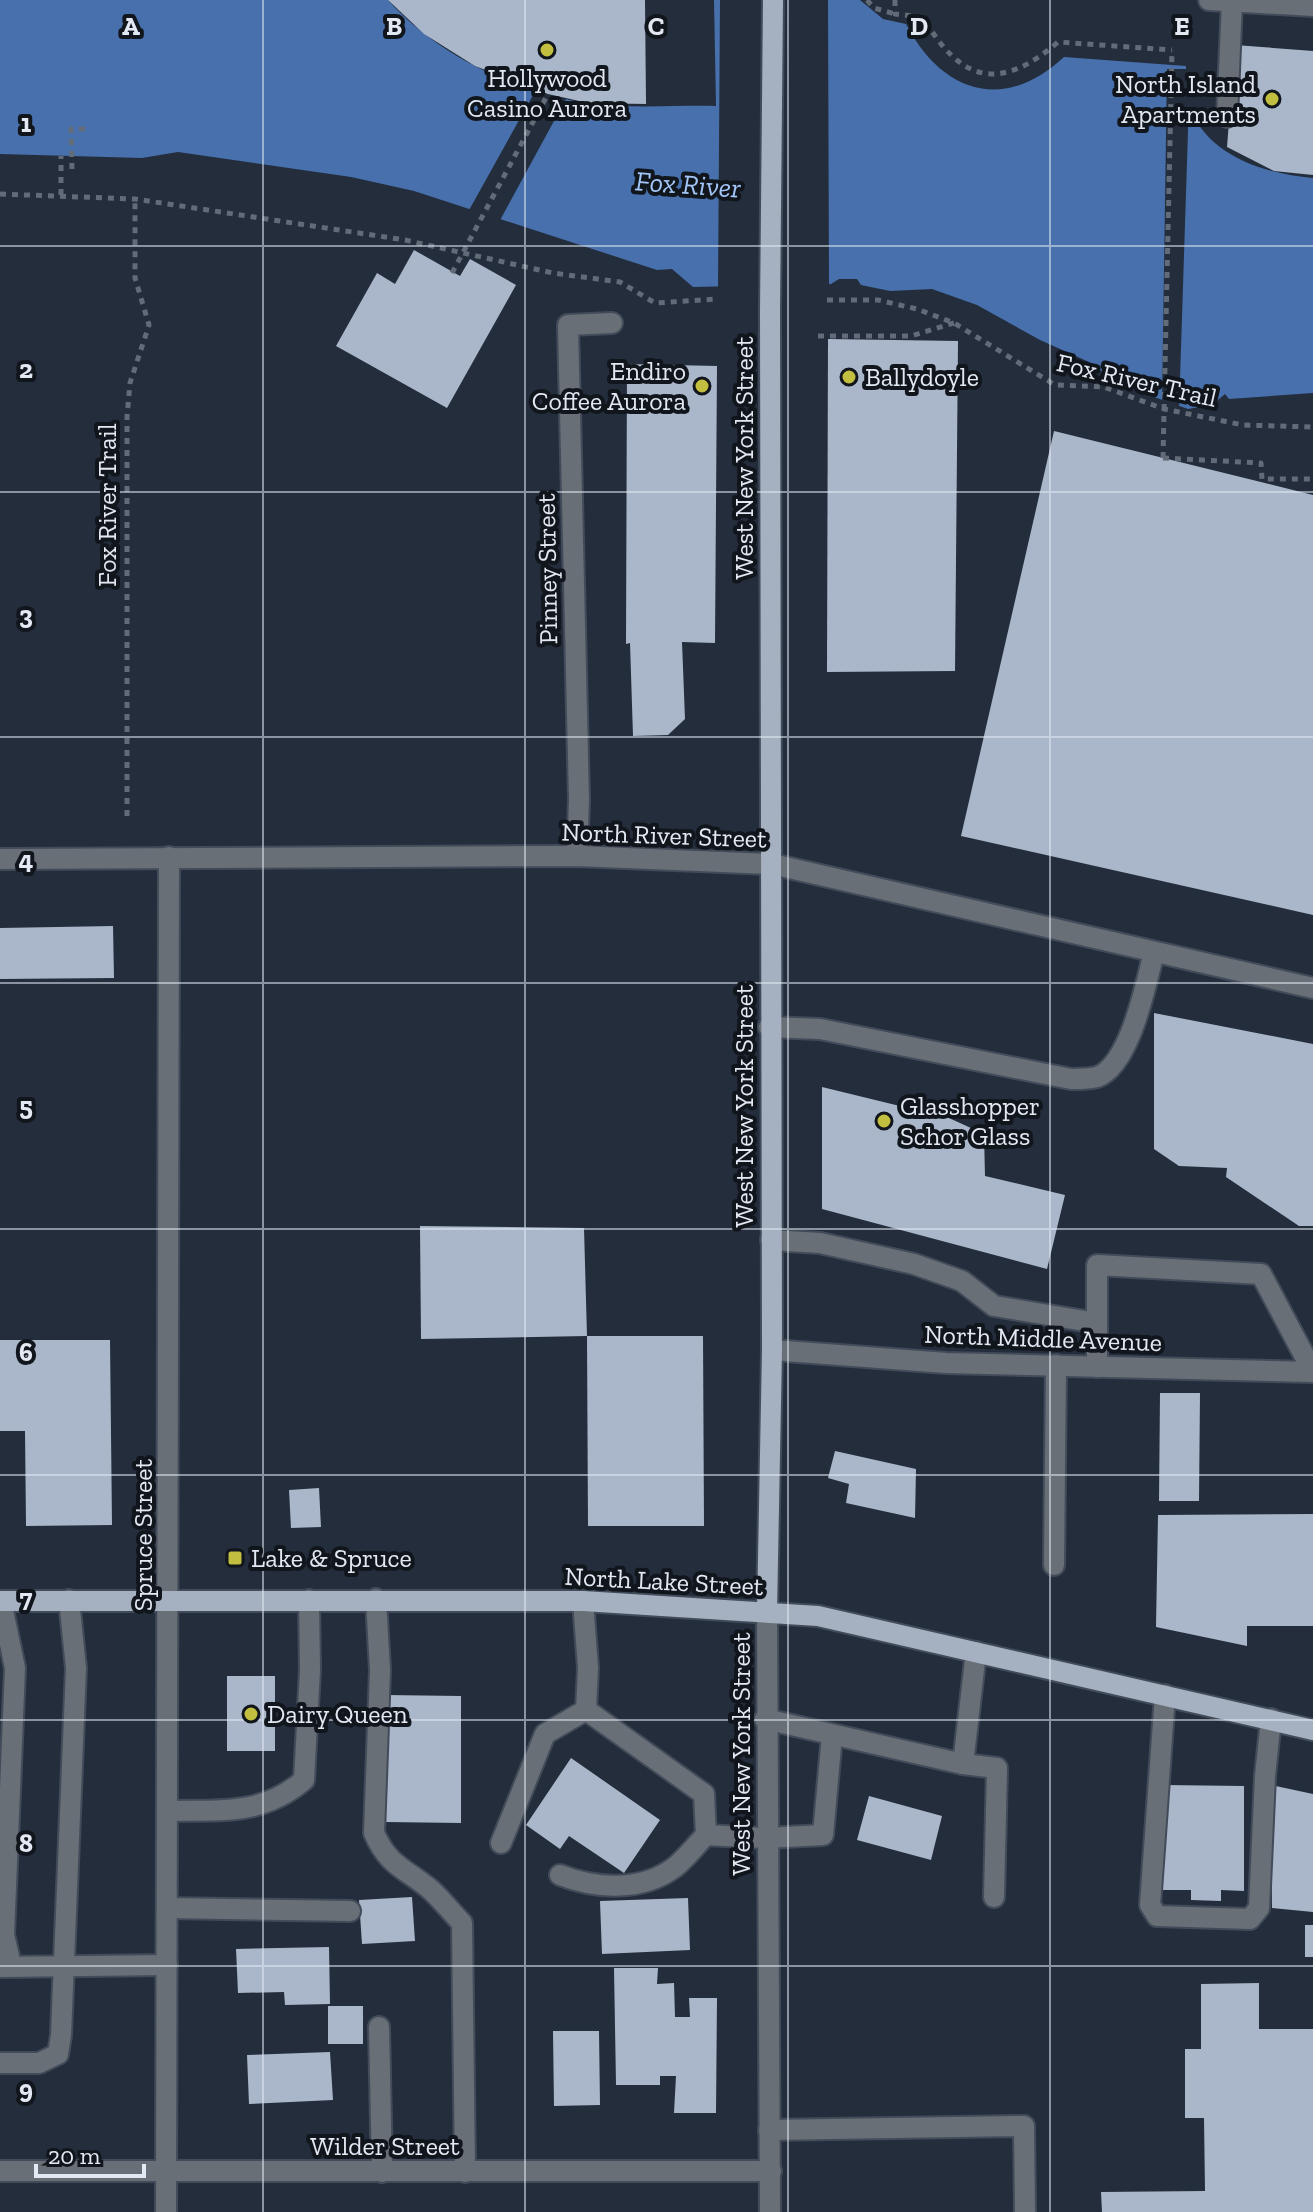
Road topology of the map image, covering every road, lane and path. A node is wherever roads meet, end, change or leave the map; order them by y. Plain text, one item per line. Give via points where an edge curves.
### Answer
1 (773, 0) edge
2 (867, 0) edge
3 (895, 0) edge
4 (1209, 0) edge
5 (1232, 1) edge
6 (1313, 6) edge
7 (895, 14) junction
8 (548, 94) dead end
9 (1227, 117) dead end
10 (89, 129) dead end
11 (61, 156) dead end
12 (72, 169) dead end
13 (0, 194) edge
14 (61, 195) junction
15 (135, 199) junction
16 (452, 273) dead end
17 (718, 299) dead end
18 (827, 300) dead end
19 (612, 323) dead end
20 (954, 323) junction
21 (818, 336) dead end
22 (1164, 409) junction
23 (1313, 427) edge
24 (1313, 479) edge
25 (127, 816) dead end
26 (577, 856) junction
27 (169, 857) junction
28 (0, 859) edge
29 (772, 864) junction
30 (1154, 952) junction
31 (1313, 988) edge
32 (769, 1027) junction
33 (771, 1240) junction
34 (1097, 1323) junction
35 (772, 1350) junction
36 (1056, 1365) junction
37 (1097, 1367) junction
38 (1313, 1372) edge
39 (1054, 1565) dead end
40 (169, 1599) junction
41 (376, 1599) junction
42 (69, 1600) junction
43 (309, 1600) junction
44 (1, 1601) edge
45 (583, 1601) junction
46 (767, 1612) junction
47 (976, 1652) junction
48 (1165, 1695) junction
49 (586, 1710) junction
50 (765, 1719) junction
51 (1271, 1719) junction
52 (1313, 1730) edge
53 (832, 1735) junction
54 (963, 1764) junction
55 (168, 1811) junction
56 (706, 1835) junction
57 (766, 1838) junction
58 (501, 1843) dead end
59 (560, 1875) dead end
60 (994, 1897) dead end
61 (167, 1908) junction
62 (350, 1911) dead end
63 (66, 1963) junction
64 (167, 1965) junction
65 (5, 1966) edge
66 (379, 2027) dead end
67 (0, 2063) edge
68 (769, 2130) junction
69 (0, 2171) edge
70 (166, 2171) junction
71 (771, 2171) junction
72 (382, 2172) junction
73 (465, 2172) junction
74 (166, 2212) edge
75 (770, 2212) edge
76 (1025, 2212) edge

1 - 29 main road, West New York Street, bridge
2 - 7 path via 874,8
3 - 7 path
4 - 5 street
5 - 6 street
5 - 9 street
7 - 22 path, bridge via 923,17 953,59 976,72 1022,70 1058,42 1172,50
8 - 16 path, bridge
10 - 12 path via 71,129
11 - 14 path
13 - 14 path
14 - 15 path
15 - 17 path via 405,240 553,273 620,282 655,303
15 - 25 path, Fox River Trail via 135,278 149,325 130,383 127,417
18 - 20 path, Fox River Trail via 878,300
19 - 26 street, Pinney Street via 568,325
20 - 21 path via 911,336
20 - 22 path, Fox River Trail via 1055,385 1104,387
22 - 23 path, Fox River Trail via 1243,425
22 - 24 path, bridge via 1163,458 1261,463 1262,479
26 - 27 street, North River Street
26 - 29 street, North River Street
27 - 28 street, North River Street
27 - 40 street, Spruce Street
29 - 30 street, North River Street
29 - 32 main road, West New York Street
30 - 31 street, North River Street
30 - 32 street via 1119,1059 1098,1076 1071,1079 820,1029
32 - 33 main road, West New York Street
33 - 34 street via 820,1243 914,1264 962,1281 994,1306
33 - 35 main road, West New York Street
34 - 37 street
34 - 38 street via 1097,1265 1261,1274
35 - 36 street, North Middle Avenue
35 - 46 main road, West New York Street
36 - 37 street, North Middle Avenue
36 - 39 street
37 - 38 street, North Middle Avenue
40 - 42 main road, North Lake Street
40 - 43 main road, North Lake Street
40 - 55 street, Spruce Street
41 - 43 main road, North Lake Street
41 - 45 main road, North Lake Street
41 - 73 street via 380,1670 374,1833 383,1853 462,1923
42 - 44 main road, North Lake Street
42 - 63 street via 76,1668
43 - 55 street via 304,1780 288,1794 251,1810
44 - 65 street via 15,1668
45 - 46 main road, North Lake Street
45 - 49 street
46 - 47 main road, North Lake Street via 818,1616
46 - 50 street, West New York Street
47 - 48 main road, North Lake Street
47 - 54 street
48 - 51 main road, North Lake Street
48 - 51 street via 1150,1905 1157,1916 1250,1919 1259,1908
49 - 56 street via 704,1794
49 - 58 street via 545,1734
50 - 53 street
50 - 57 street, West New York Street
51 - 52 main road, North Lake Street
53 - 54 street
53 - 57 street via 823,1835
54 - 60 street via 997,1768
55 - 61 street, Spruce Street
56 - 57 street
56 - 59 street via 674,1868 641,1883 585,1885
57 - 68 street, West New York Street
61 - 62 street
61 - 64 street, Spruce Street
63 - 64 street
63 - 65 street
63 - 67 street via 58,2054 39,2063
64 - 70 street, Spruce Street
66 - 72 street
68 - 71 street, West New York Street
68 - 76 street via 1024,2126
69 - 70 street, Wilder Street
70 - 72 street, Wilder Street
70 - 74 street, Spruce Street
71 - 73 street, Wilder Street
71 - 75 street, West New York Street
72 - 73 street, Wilder Street

